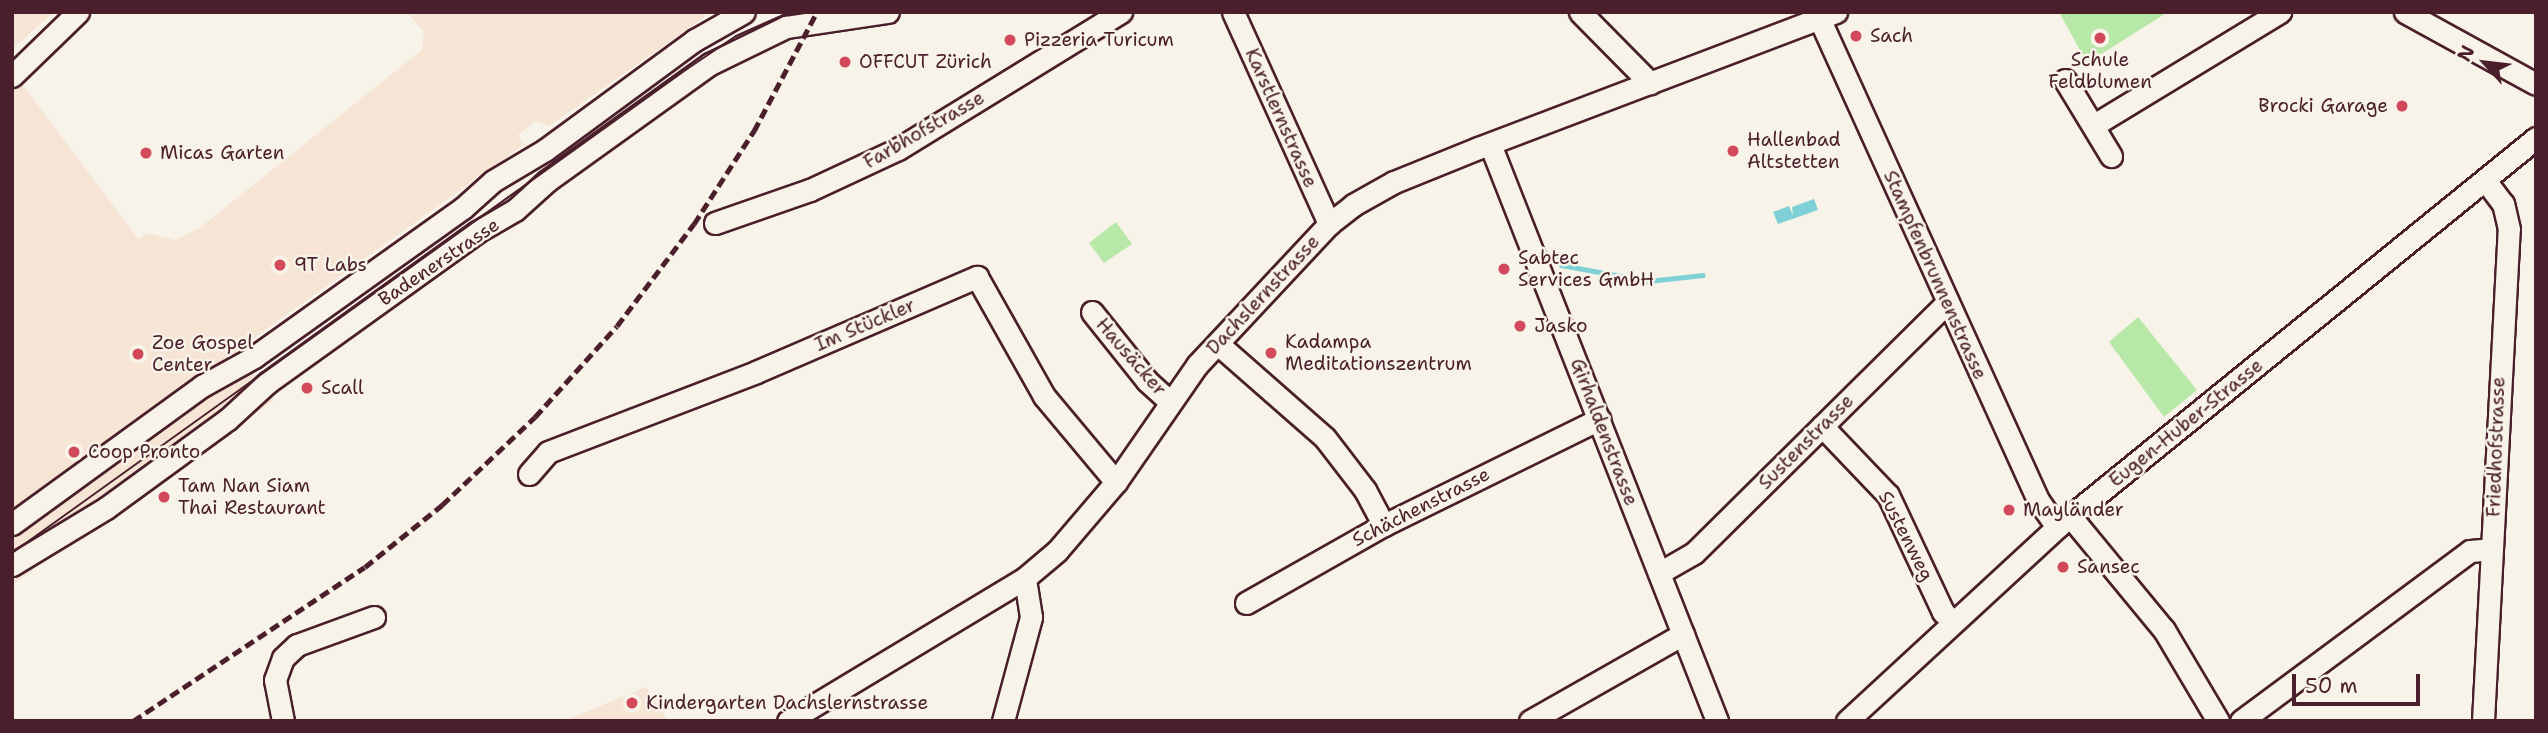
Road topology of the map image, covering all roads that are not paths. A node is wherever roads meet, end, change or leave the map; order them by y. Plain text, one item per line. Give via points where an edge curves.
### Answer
1 (78, 12) edge
2 (744, 12) edge
3 (888, 12) edge
4 (1121, 12) edge
5 (1233, 12) edge
6 (1580, 12) edge
7 (2280, 12) edge
8 (2405, 12) edge
9 (1828, 16) edge
10 (716, 18) edge
11 (12, 76) edge
12 (2066, 79) dead end
13 (1650, 83) junction
14 (2536, 84) edge
15 (2094, 125) junction
16 (2536, 138) edge
17 (1490, 144) junction
18 (2111, 156) dead end
19 (2484, 180) junction
20 (715, 223) dead end
21 (1329, 224) junction
22 (1948, 302) junction
23 (1092, 312) dead end
24 (1217, 344) junction
25 (1170, 401) junction
26 (1599, 419) junction
27 (1822, 426) junction
28 (529, 474) dead end
29 (1116, 482) junction
30 (2064, 521) junction
31 (12, 524) edge
32 (1384, 525) junction
33 (2491, 549) junction
34 (12, 565) edge
35 (1659, 573) junction
36 (1025, 578) junction
37 (1247, 603) dead end
38 (373, 617) dead end
39 (1953, 622) junction
40 (1683, 634) junction
41 (283, 721) edge
42 (788, 721) edge
43 (1003, 721) edge
44 (1530, 721) edge
45 (1717, 721) edge
46 (1847, 721) edge
47 (2218, 721) edge
48 (2241, 721) edge
49 (2483, 721) edge

1 - 11 street
2 - 10 street, Badenerstrasse
3 - 34 street, Badenerstrasse via 786,27 710,64 547,181 515,210 477,232 267,383 228,419 106,508
4 - 20 street, Farbhofstrasse via 898,149 810,190
5 - 21 street, Karstlernstrasse
6 - 13 street
7 - 15 street
8 - 14 street
9 - 13 street, Dachslernstrasse
9 - 22 street, Stampfenbrunnenstrasse
10 - 31 street, Badenerstrasse via 545,150 493,181 463,208 254,357 202,386
12 - 15 street
13 - 17 street, Dachslernstrasse
15 - 18 street
16 - 19 street, Eugen-Huber-Strasse
17 - 21 street, Dachslernstrasse via 1394,182
17 - 26 street, Girhaldenstrasse
19 - 30 street, Eugen-Huber-Strasse
19 - 33 street, Friedhofstrasse via 2502,204 2509,229
21 - 24 street, Dachslernstrasse
22 - 27 street, Sustenstrasse
22 - 30 street, Stampfenbrunnenstrasse via 2038,500
23 - 25 street, Hausäcker via 1147,381
24 - 25 street, Dachslernstrasse
24 - 32 street via 1325,438 1365,490
25 - 29 street, Dachslernstrasse
26 - 32 street, Schächenstrasse
26 - 35 street, Girhaldenstrasse
27 - 35 street, Sustenstrasse via 1694,553
27 - 39 street, Sustenweg via 1888,495 1943,612
28 - 29 street, Im Stückler via 548,452 756,372 976,277 1044,396
29 - 36 street, Dachslernstrasse via 1076,532
30 - 39 street, Eugen-Huber-Strasse
30 - 47 street, Stampfenbrunnenstrasse via 2164,630
32 - 37 street, Schächenstrasse
33 - 48 street via 2470,551
33 - 49 street, Friedhofstrasse
35 - 40 street, Girhaldenstrasse
36 - 42 street, Dachslernstrasse
36 - 43 street via 1032,600 1031,617
38 - 41 street via 297,645 283,658 275,680
39 - 46 street, Eugen-Huber-Strasse
40 - 44 street
40 - 45 street, Girhaldenstrasse

